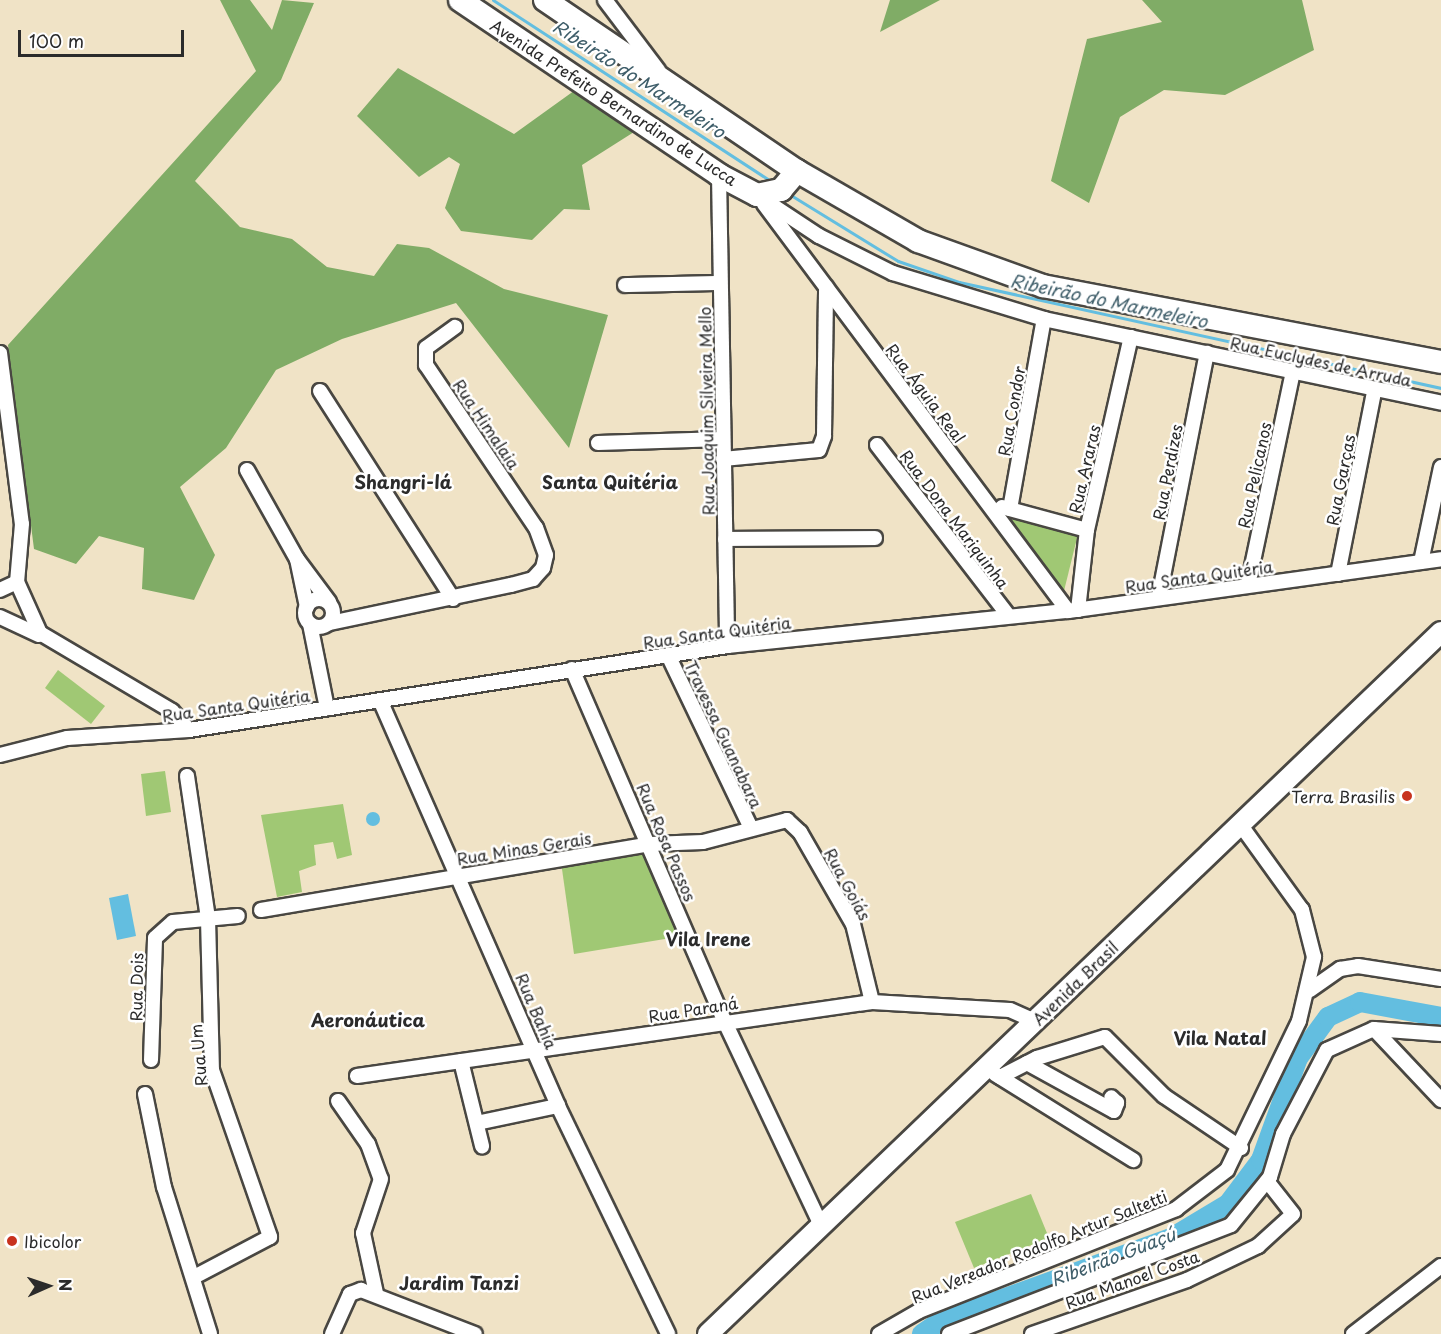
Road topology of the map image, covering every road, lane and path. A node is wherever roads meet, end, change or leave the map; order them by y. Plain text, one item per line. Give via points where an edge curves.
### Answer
1 (460, 0) edge
2 (544, 0) edge
3 (605, 0) edge
4 (665, 78) junction
5 (797, 171) junction
6 (719, 175) junction
7 (758, 195) junction
8 (720, 283) junction
9 (625, 285) dead end
10 (826, 286) junction
11 (1044, 320) junction
12 (455, 327) dead end
13 (1131, 337) junction
14 (0, 353) edge
15 (1207, 353) junction
16 (1441, 362) edge
17 (1293, 372) junction
18 (320, 391) dead end
19 (1374, 392) junction
20 (1441, 404) edge
21 (723, 439) junction
22 (598, 443) dead end
23 (877, 445) dead end
24 (723, 459) junction
25 (1441, 467) edge
26 (247, 470) dead end
27 (988, 503) junction
28 (1010, 509) junction
29 (1087, 530) junction
30 (875, 538) dead end
31 (725, 539) junction
32 (297, 559) junction
33 (1441, 560) edge
34 (1421, 562) junction
35 (1338, 574) junction
36 (17, 582) junction
37 (1248, 585) junction
38 (0, 590) edge
39 (1159, 597) junction
40 (453, 599) junction
41 (307, 607) junction
42 (1073, 610) junction
43 (1007, 614) junction
44 (0, 617) edge
45 (325, 617) junction
46 (1441, 632) edge
47 (44, 636) junction
48 (727, 646) junction
49 (668, 655) junction
50 (572, 669) junction
51 (380, 700) junction
52 (327, 708) junction
53 (189, 730) junction
54 (0, 755) edge
55 (187, 776) dead end
56 (791, 822) joint
57 (1240, 824) junction
58 (750, 826) junction
59 (651, 844) junction
60 (461, 875) junction
61 (261, 910) dead end
62 (238, 916) dead end
63 (208, 919) junction
64 (1441, 980) edge
65 (1310, 990) junction
66 (872, 1002) junction
67 (724, 1020) junction
68 (1035, 1021) junction
69 (1374, 1029) junction
70 (1441, 1034) edge
71 (536, 1050) junction
72 (151, 1060) dead end
73 (461, 1061) junction
74 (1027, 1063) junction
75 (994, 1074) junction
76 (357, 1076) dead end
77 (145, 1094) dead end
78 (1111, 1097) dead end
79 (1441, 1100) edge
80 (338, 1101) dead end
81 (558, 1106) junction
82 (477, 1123) junction
83 (482, 1146) dead end
84 (1241, 1148) junction
85 (1134, 1160) dead end
86 (1267, 1181) junction
87 (821, 1225) junction
88 (1441, 1266) edge
89 (196, 1276) junction
90 (376, 1293) junction
91 (210, 1334) edge
92 (332, 1334) edge
93 (475, 1334) edge
94 (668, 1334) edge
95 (708, 1334) edge
96 (879, 1334) edge
97 (949, 1334) edge
98 (1032, 1334) edge
99 (1353, 1334) edge

1 - 6 highway, Avenida Prefeito Bernardino de Lucca
2 - 4 highway
3 - 4 street
4 - 5 highway
5 - 7 highway via 781,190
5 - 16 highway via 918,241 1043,286
6 - 7 highway, Avenida Prefeito Bernardino de Lucca
6 - 8 street, Rua Joaquim Silveira Mello
7 - 10 street, Rua Águia Real
7 - 11 street, Rua Euclydes de Arruda via 819,236 893,273
8 - 9 street
8 - 21 street, Rua Joaquim Silveira Mello
10 - 24 street via 823,444 814,452
10 - 27 street, Rua Águia Real
11 - 13 street, Rua Euclydes de Arruda
11 - 28 street, Rua Condor
12 - 40 street, Rua Himalaia via 426,348 426,365 524,510 546,555 532,579
13 - 15 street, Rua Euclydes de Arruda
13 - 29 street, Rua Araras
14 - 36 street via 22,524
15 - 17 street, Rua Euclydes de Arruda
15 - 39 street, Rua Perdizes
17 - 19 street, Rua Euclydes de Arruda
17 - 37 street, Rua Pelicanos
18 - 40 street
19 - 20 street, Rua Euclydes de Arruda
19 - 35 street, Rua Garças
21 - 22 street
21 - 24 street, Rua Joaquim Silveira Mello
23 - 43 street, Rua Dona Mariquinha
24 - 31 street, Rua Joaquim Silveira Mello
25 - 34 street
26 - 32 street
27 - 28 street
27 - 42 street, Rua Águia Real
28 - 29 street
29 - 42 street, Rua Araras
30 - 31 street
31 - 48 street, Rua Joaquim Silveira Mello
32 - 41 street
32 - 45 street
33 - 34 street, Rua Santa Quitéria
34 - 35 street, Rua Santa Quitéria
35 - 37 street, Rua Santa Quitéria
36 - 38 street
36 - 47 street via 22,605
37 - 39 street, Rua Santa Quitéria
39 - 42 street, Rua Santa Quitéria
40 - 45 street, Rua Himalaia via 355,616
41 - 45 street
41 - 45 street via 315,600
42 - 43 street, Rua Santa Quitéria
43 - 48 street, Rua Santa Quitéria
44 - 47 street
45 - 52 street via 319,657
46 - 57 main road, Avenida Brasil
47 - 53 street via 172,711
48 - 49 street, Rua Santa Quitéria
49 - 50 street, Rua Santa Quitéria
49 - 58 street, Travessa Guanabara
50 - 51 street, Rua Santa Quitéria
50 - 59 street, Rua Rosa Passos
51 - 52 street, Rua Santa Quitéria
51 - 60 street, Rua Bahia
52 - 53 street, Rua Santa Quitéria
53 - 54 street, Rua Santa Quitéria via 66,738
55 - 63 street, Rua Um
56 - 58 street, Rua Minas Gerais
56 - 66 street, Rua Goiás via 853,924
57 - 65 street via 1302,910 1312,934
57 - 68 main road, Avenida Brasil
58 - 59 street, Rua Minas Gerais via 702,842
59 - 60 street, Rua Minas Gerais
59 - 67 street, Rua Rosa Passos
60 - 61 street, Rua Minas Gerais
60 - 71 street, Rua Bahia
62 - 63 street, Rua Dois
63 - 72 street, Rua Dois via 173,922 155,938
63 - 89 street, Rua Um via 212,1070 270,1237
64 - 65 street via 1358,966 1340,969
65 - 84 street, Rua Vereador Rodolfo Artur Saltetti
66 - 67 street, Rua Paraná
66 - 68 street, Rua Paraná via 1010,1010
67 - 71 street, Rua Paraná
67 - 87 street, Rua Rosa Passos
68 - 75 main road, Avenida Brasil
69 - 70 street
69 - 79 street
69 - 86 street via 1327,1050 1282,1134
71 - 73 street, Rua Paraná
71 - 81 street, Rua Bahia
73 - 76 street, Rua Paraná
73 - 82 street
74 - 75 street
74 - 78 street via 1114,1111 1117,1102
74 - 84 street via 1105,1037 1164,1096
75 - 85 street
75 - 87 main road, Avenida Brasil
77 - 89 street via 164,1187
80 - 90 street via 368,1144 381,1179 363,1233
81 - 82 street
81 - 94 street, Rua Bahia
82 - 83 street
84 - 96 street, Rua Vereador Rodolfo Artur Saltetti via 1227,1170 1176,1209 919,1311
86 - 97 street via 1231,1225
86 - 98 street, Rua Manoel Costa via 1293,1214 1258,1246 1186,1280
87 - 95 main road, Avenida Brasil
88 - 99 street
89 - 91 street
90 - 92 street via 361,1290 351,1294
90 - 93 street

